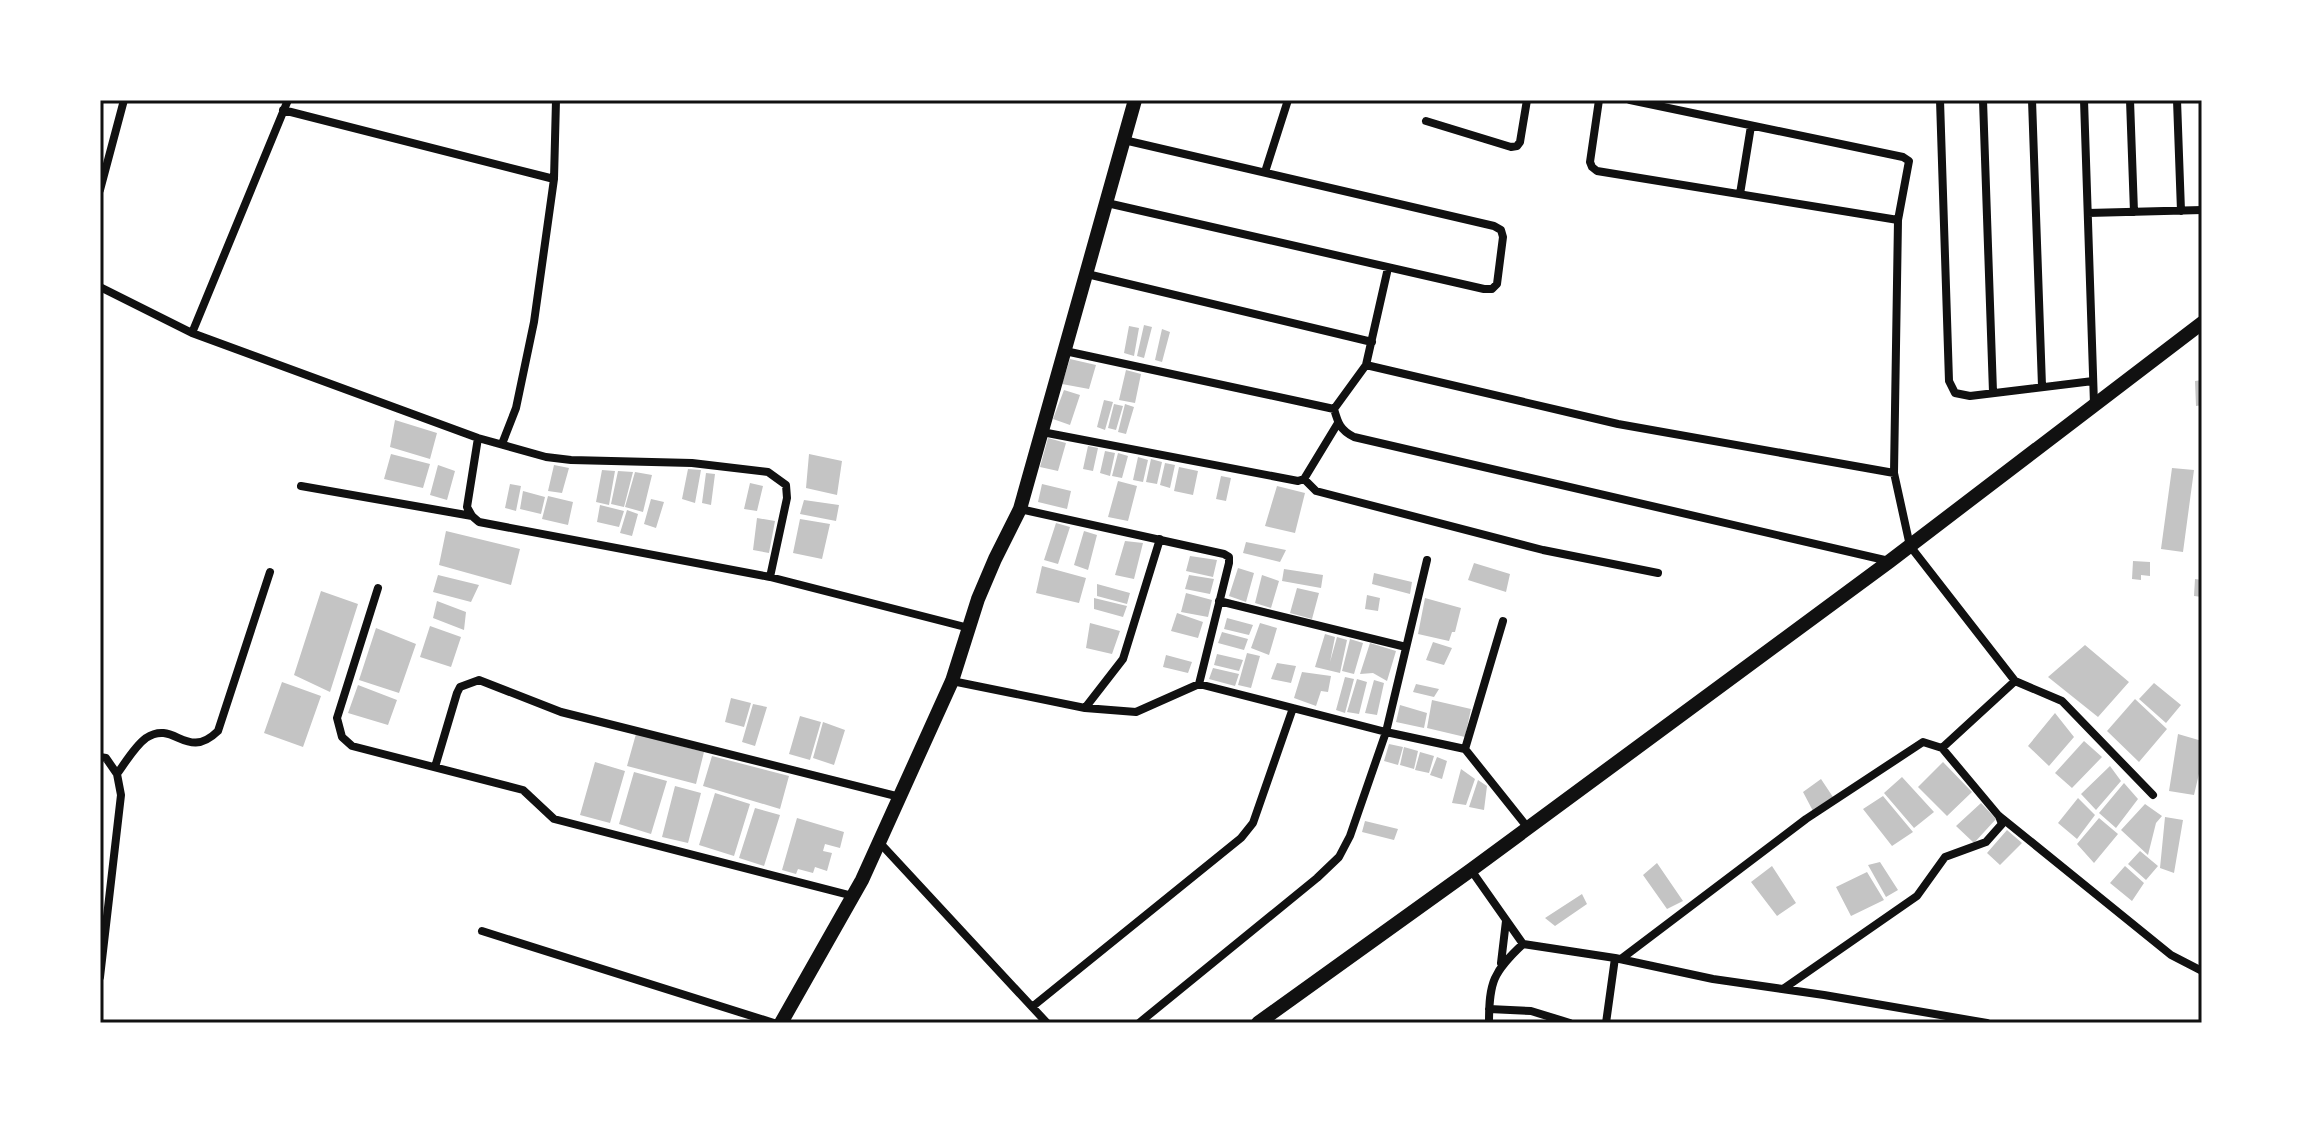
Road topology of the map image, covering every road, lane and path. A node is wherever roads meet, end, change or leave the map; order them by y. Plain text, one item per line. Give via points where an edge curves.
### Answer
1 (124, 100) edge
2 (288, 100) edge
3 (556, 100) edge
4 (1135, 100) edge
5 (1288, 100) edge
6 (1527, 100) edge
7 (1599, 100) edge
8 (1630, 100) edge
9 (1940, 100) edge
10 (1983, 100) edge
11 (2032, 100) edge
12 (2084, 100) edge
13 (2130, 100) edge
14 (2177, 100) edge
15 (283, 110) junction
16 (1426, 121) dead end
17 (1751, 126) junction
18 (1124, 140) junction
19 (1265, 172) junction
20 (554, 179) junction
21 (100, 190) edge
22 (1740, 194) junction
23 (1107, 203) junction
24 (2202, 210) edge
25 (2181, 211) junction
26 (2134, 212) junction
27 (2088, 213) junction
28 (1898, 220) junction
29 (1388, 268) junction
30 (1087, 274) junction
31 (100, 287) edge
32 (2202, 323) edge
33 (192, 333) junction
34 (1372, 342) junction
35 (1065, 351) junction
36 (1366, 365) junction
37 (2093, 381) junction
38 (2042, 386) junction
39 (1993, 392) junction
40 (2094, 404) junction
41 (1334, 409) junction
42 (1338, 423) junction
43 (1042, 432) junction
44 (478, 438) junction
45 (502, 444) junction
46 (1894, 473) junction
47 (1304, 479) junction
48 (301, 486) dead end
49 (1020, 509) junction
50 (472, 516) junction
51 (1160, 539) junction
52 (1910, 546) junction
53 (1427, 560) dead end
54 (1890, 561) junction
55 (270, 572) dead end
56 (1658, 573) dead end
57 (770, 577) junction
58 (378, 588) dead end
59 (1219, 601) junction
60 (1503, 621) dead end
61 (969, 628) junction
62 (1406, 647) junction
63 (952, 681) junction
64 (2015, 681) junction
65 (1199, 684) junction
66 (1085, 708) junction
67 (1293, 708) junction
68 (1386, 732) junction
69 (1942, 748) junction
70 (1465, 749) junction
71 (100, 757) edge
72 (435, 767) junction
73 (117, 774) junction
74 (2153, 795) dead end
75 (900, 797) junction
76 (1998, 815) junction
77 (1528, 828) junction
78 (879, 842) junction
79 (1471, 870) junction
80 (853, 896) junction
81 (1506, 920) junction
82 (482, 931) dead end
83 (1523, 944) junction
84 (1618, 958) junction
85 (1501, 964) junction
86 (2202, 971) edge
87 (100, 977) edge
88 (1783, 989) junction
89 (1032, 1007) junction
90 (1489, 1009) junction
91 (774, 1023) edge
92 (781, 1023) edge
93 (1047, 1023) edge
94 (1139, 1023) edge
95 (1258, 1023) edge
96 (1489, 1023) edge
97 (1570, 1023) edge
98 (1606, 1023) edge
99 (1987, 1023) edge

1 - 21 street
2 - 15 street
3 - 20 street
4 - 18 main road
5 - 19 street
6 - 16 street via 1517,146
7 - 22 street via 1590,162 1597,171
8 - 17 street
9 - 39 street via 1949,381 1955,393
10 - 39 street
11 - 38 street
12 - 27 street
13 - 26 street
14 - 25 street
15 - 20 street
15 - 33 street
17 - 22 street
17 - 28 street via 1903,157 1909,170
18 - 19 street
18 - 23 main road
19 - 29 street via 1501,230 1497,284 1492,289
20 - 45 street via 534,322 516,408
22 - 28 street
23 - 29 street
23 - 30 main road
24 - 25 street
25 - 26 street
26 - 27 street
27 - 37 street
28 - 46 street
29 - 34 street
30 - 34 street
30 - 35 main road
31 - 33 street
32 - 40 main road
33 - 44 street
34 - 36 street
35 - 41 street
35 - 43 main road
36 - 41 street
36 - 46 street via 1618,424
37 - 38 street
37 - 40 street
38 - 39 street
40 - 52 main road
41 - 42 street
42 - 47 street
42 - 54 street via 1354,437
43 - 47 street
43 - 49 main road
44 - 45 street
44 - 50 street via 467,507
45 - 57 street via 571,460 692,463 768,472 786,485 787,498
46 - 52 street
47 - 56 street via 1316,491 1543,550
48 - 50 street
49 - 51 street
49 - 61 main road
50 - 57 street via 479,522
51 - 59 street via 1229,557
51 - 66 street via 1123,659
52 - 54 main road
52 - 64 street
53 - 62 street
54 - 77 main road
55 - 73 street via 218,731 201,744 165,733 144,739
57 - 61 street
58 - 72 street via 337,718 342,737 352,746
59 - 62 street
59 - 65 street
60 - 70 street
61 - 63 main road
62 - 68 street
63 - 66 street
63 - 75 main road
64 - 69 street
64 - 74 street via 2062,701
65 - 66 street via 1136,712
65 - 67 street
67 - 68 street
67 - 89 street via 1253,823 1241,838
68 - 70 street
68 - 94 street via 1339,857
69 - 76 street
69 - 84 street via 1923,742
70 - 77 street
71 - 73 street
72 - 75 street via 460,687 479,680 581,717
72 - 80 street via 523,790 554,819
73 - 87 street via 121,795
75 - 78 main road
76 - 86 street via 2171,955
76 - 88 street via 2002,824 1986,842 1945,857 1917,896
77 - 79 main road
78 - 80 main road
78 - 89 street
79 - 81 street
79 - 95 main road
80 - 92 main road
81 - 83 street
81 - 85 street
82 - 91 street
83 - 84 street
83 - 85 street
84 - 88 street
84 - 98 street
85 - 90 street via 1489,992
88 - 99 street
89 - 93 street
90 - 96 street
90 - 97 street via 1531,1011

